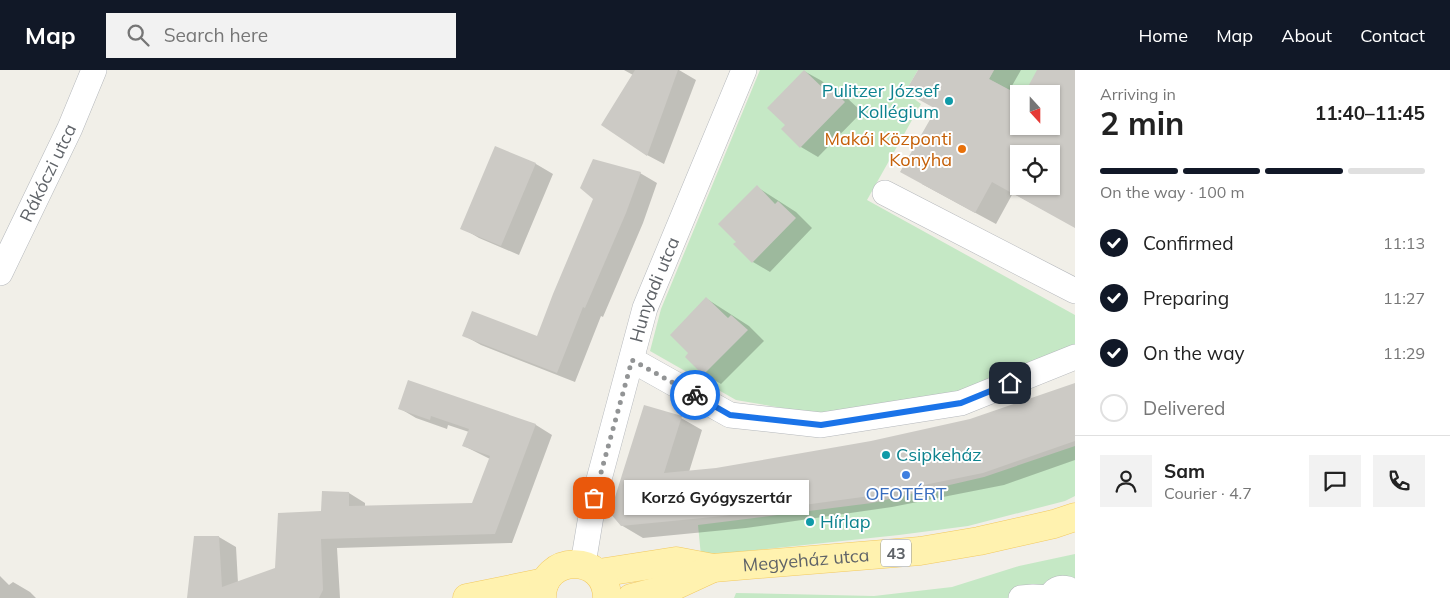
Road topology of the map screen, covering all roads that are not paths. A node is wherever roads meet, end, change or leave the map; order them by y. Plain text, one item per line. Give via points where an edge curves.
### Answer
1 (94, 70) edge
2 (744, 70) edge
3 (885, 193) dead end
4 (0, 273) edge
5 (1075, 291) edge
6 (1075, 357) edge
7 (632, 360) junction
8 (1075, 517) edge
9 (713, 568) junction
10 (574, 580) edge
11 (467, 598) edge
12 (632, 598) edge
13 (1021, 598) edge
14 (1051, 598) edge
15 (1074, 598) edge

1 - 4 street, Rákóczi utca via 70,128
2 - 7 street, Hunyadi utca via 645,308
3 - 5 street
6 - 7 street via 961,403 821,425 730,415
7 - 10 street, Hunyadi utca
8 - 9 main road, Megyeház utca / 43 via 920,552
9 - 10 main road, 43 via 676,561
9 - 12 main road, 43 via 670,588
10 - 11 main road, 43
13 - 14 street
14 - 15 street via 1054,591 1061,588 1068,589

